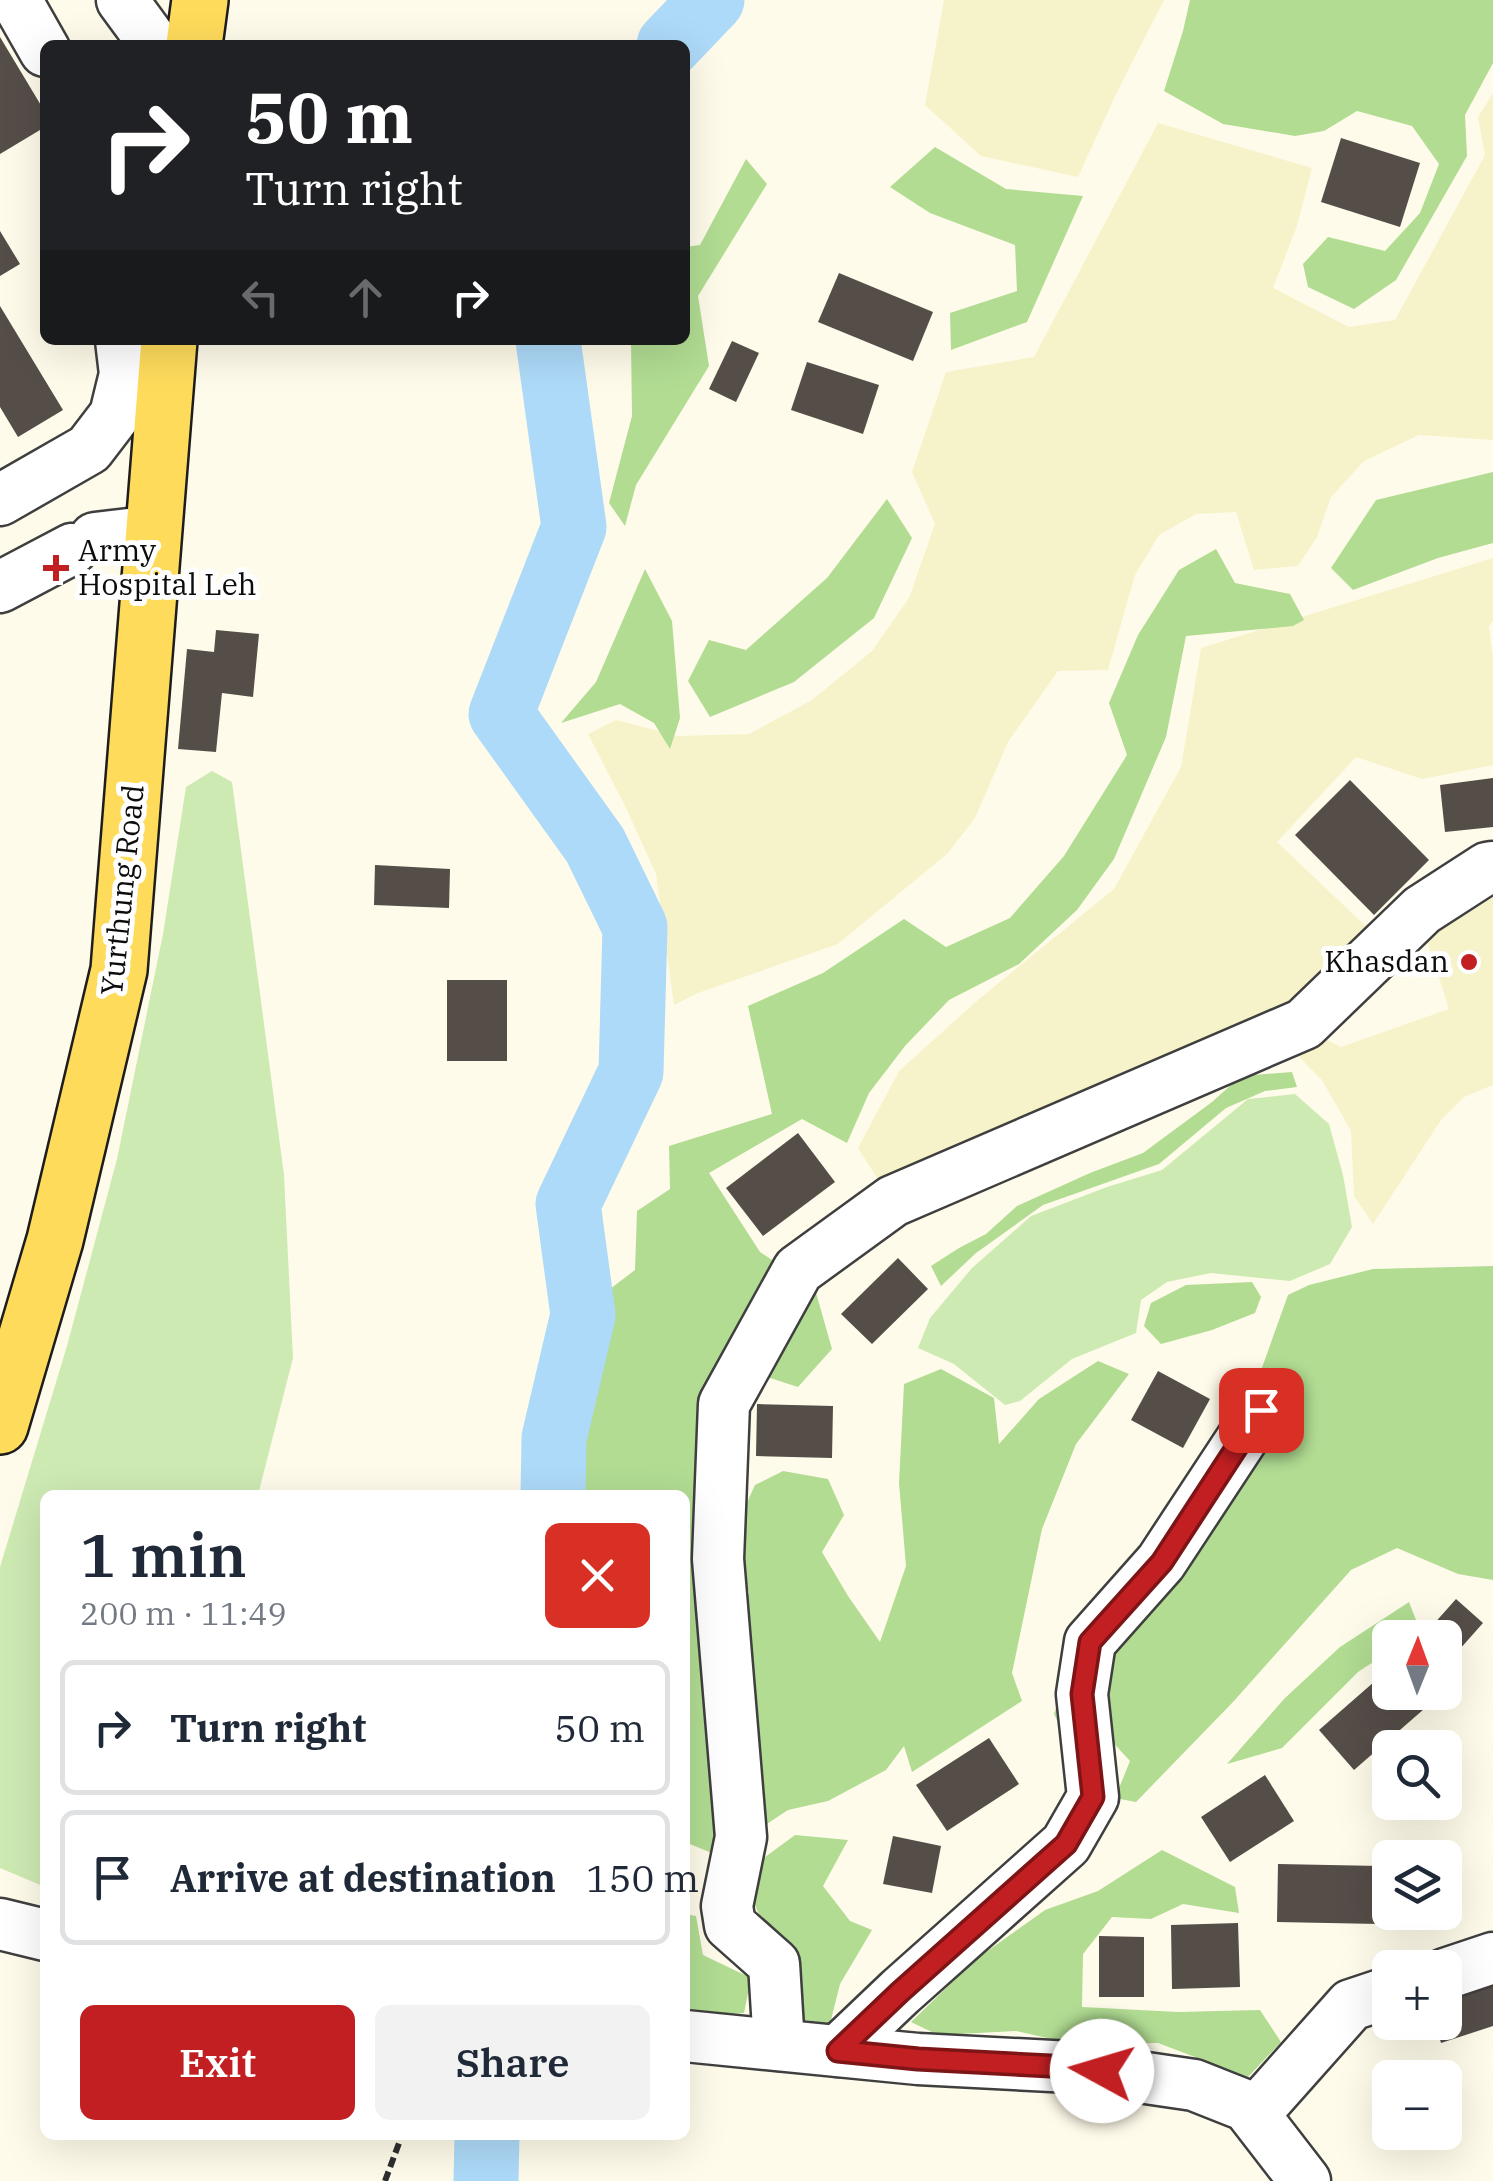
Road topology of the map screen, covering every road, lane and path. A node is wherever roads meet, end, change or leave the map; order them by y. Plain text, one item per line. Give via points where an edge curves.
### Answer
1 (16, 0) edge
2 (122, 0) edge
3 (200, 0) edge
4 (151, 40) edge
5 (195, 40) edge
6 (40, 42) edge
7 (121, 345) edge
8 (169, 345) edge
9 (6, 498) edge
10 (155, 531) junction
11 (52, 560) edge
12 (1493, 867) edge
13 (1261, 1410) dead end
14 (0, 1426) edge
15 (0, 1924) edge
16 (40, 1934) edge
17 (1493, 1958) edge
18 (1462, 1968) edge
19 (1372, 1998) edge
20 (690, 2036) edge
21 (779, 2045) junction
22 (838, 2051) junction
23 (1255, 2113) junction
24 (400, 2140) edge
25 (384, 2181) edge
26 (1305, 2181) edge

1 - 6 street
2 - 4 street
3 - 5 main road
7 - 9 street via 124,374 115,415 90,449
8 - 10 main road, Yurthung Road
9 - 11 street
10 - 11 street
10 - 14 main road, Yurthung Road via 119,970 55,1240
12 - 21 street via 1422,910 1304,1024 893,1202 798,1270 724,1404 718,1559 741,1837 727,1906 730,1924 774,1964
13 - 22 street via 1162,1562 1090,1642 1082,1694 1093,1797 1066,1844
15 - 16 street
17 - 18 street
19 - 23 street via 1351,2006
20 - 21 street
21 - 22 street
22 - 23 street via 1070,2067 1176,2082
23 - 26 street
24 - 25 path

